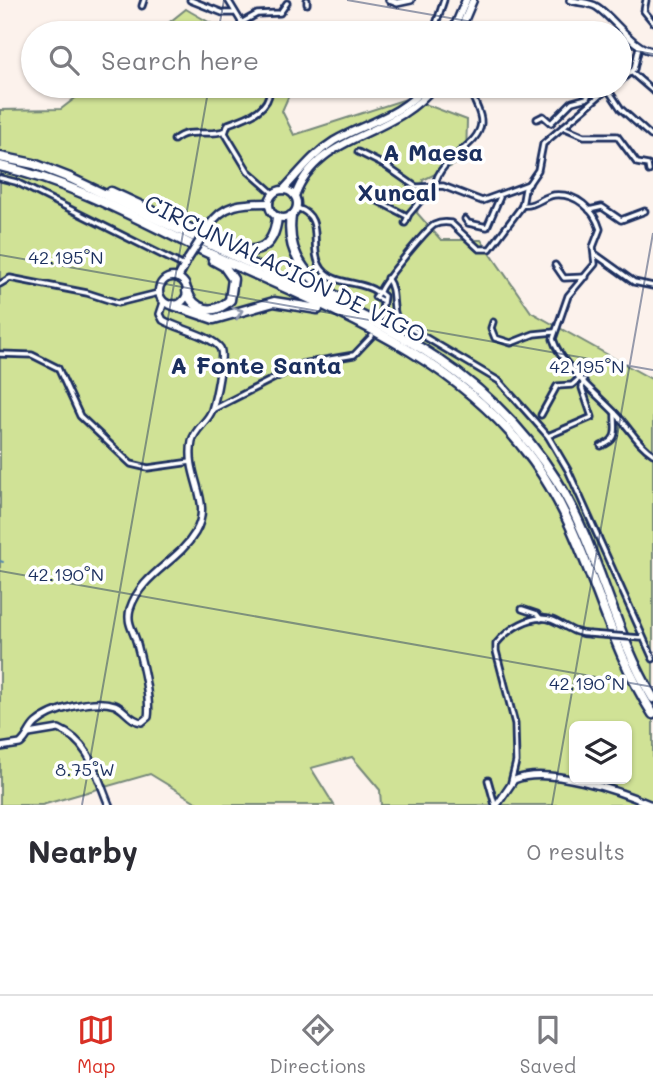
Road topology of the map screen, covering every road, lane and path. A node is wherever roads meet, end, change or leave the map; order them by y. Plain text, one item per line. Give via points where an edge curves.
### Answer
1 (144, 0) edge
2 (190, 0) edge
3 (228, 0) edge
4 (389, 0) edge
5 (411, 0) edge
6 (444, 0) edge
7 (466, 0) edge
8 (473, 0) edge
9 (570, 0) edge
10 (646, 0) edge
11 (596, 2) edge
12 (287, 3) dead end
13 (142, 5) dead end
14 (234, 13) junction
15 (240, 21) edge
16 (244, 21) edge
17 (437, 21) edge
18 (457, 21) edge
19 (464, 21) edge
20 (616, 21) edge
21 (653, 22) edge
22 (632, 39) edge
23 (639, 47) junction
24 (653, 51) edge
25 (632, 69) edge
26 (632, 73) edge
27 (653, 92) edge
28 (268, 98) edge
29 (413, 98) edge
30 (423, 98) edge
31 (474, 98) edge
32 (587, 98) edge
33 (595, 98) edge
34 (615, 98) edge
35 (580, 102) junction
36 (588, 103) junction
37 (537, 119) dead end
38 (563, 127) junction
39 (225, 131) junction
40 (651, 136) dead end
41 (174, 140) dead end
42 (358, 152) dead end
43 (0, 157) edge
44 (34, 164) junction
45 (0, 166) edge
46 (649, 171) dead end
47 (0, 178) edge
48 (528, 184) junction
49 (434, 186) junction
50 (283, 190) junction
51 (274, 194) junction
52 (501, 195) junction
53 (295, 196) junction
54 (378, 201) dead end
55 (269, 203) junction
56 (522, 205) junction
57 (297, 208) junction
58 (589, 210) junction
59 (645, 211) dead end
60 (291, 216) junction
61 (407, 216) junction
62 (277, 217) junction
63 (465, 219) dead end
64 (405, 223) dead end
65 (155, 227) junction
66 (595, 254) junction
67 (555, 265) dead end
68 (184, 267) junction
69 (586, 277) junction
70 (178, 278) junction
71 (387, 278) junction
72 (0, 284) edge
73 (653, 286) edge
74 (187, 291) junction
75 (379, 292) junction
76 (159, 293) junction
77 (164, 302) junction
78 (173, 305) junction
79 (334, 312) junction
80 (380, 317) dead end
81 (493, 322) dead end
82 (554, 332) junction
83 (402, 335) junction
84 (372, 336) dead end
85 (0, 354) edge
86 (582, 379) junction
87 (212, 410) junction
88 (615, 413) junction
89 (541, 415) dead end
90 (548, 436) junction
91 (601, 446) dead end
92 (653, 454) edge
93 (191, 462) junction
94 (522, 609) dead end
95 (541, 619) junction
96 (643, 638) junction
97 (652, 639) edge
98 (653, 659) edge
99 (653, 698) edge
100 (653, 714) edge
101 (29, 734) junction
102 (0, 747) edge
103 (488, 780) dead end
104 (511, 782) junction
105 (109, 805) edge
106 (496, 805) edge
107 (652, 805) edge

1 - 13 street
2 - 14 street
3 - 14 street
4 - 5 street
6 - 17 street
7 - 18 main road
8 - 19 main road
9 - 11 street
10 - 21 street via 644,11
11 - 20 street
12 - 16 street via 279,13 257,13
14 - 15 street
22 - 23 street
23 - 24 street
23 - 25 street
26 - 27 street
28 - 39 street via 243,120 228,124
29 - 50 main road via 399,111 325,147
30 - 53 main road via 394,121 318,160 303,176
31 - 49 street via 481,128 447,162
32 - 35 street
33 - 36 street
34 - 40 street
35 - 36 street
35 - 37 street via 572,102 551,123 545,117
36 - 38 street
38 - 46 street via 584,136 617,136
38 - 48 street via 542,144 537,170
39 - 41 street via 186,133
39 - 51 street via 248,171
42 - 49 street via 412,186
43 - 44 highway, CIRCUNVALACIÓN DE VIGO
44 - 62 highway via 84,180 237,249 253,251 268,244 275,235
44 - 83 highway, CIRCUNVALACIÓN DE VIGO
45 - 65 highway, CIRCUNVALACIÓN DE VIGO via 70,187
47 - 68 street
48 - 52 street
48 - 56 street
49 - 52 street via 484,201
49 - 61 street
50 - 51 main road
50 - 53 main road
51 - 55 main road
52 - 63 street via 488,226 472,225
53 - 57 main road
54 - 61 street
55 - 62 main road
55 - 68 main road, bridge via 230,206 219,212
56 - 58 street via 556,195 576,199
56 - 71 street via 487,250 451,223 437,224
57 - 60 main road
57 - 75 street via 313,220 321,268 333,277
58 - 59 street via 601,207 621,220
58 - 66 street via 600,229
60 - 62 main road
60 - 83 highway via 294,252 308,276 325,291
61 - 64 street
65 - 74 highway via 223,266 234,283 230,300 214,310 195,305
65 - 79 highway, CIRCUNVALACIÓN DE VIGO
66 - 69 street via 595,264
66 - 73 street via 634,282
67 - 69 street via 564,278
68 - 70 main road
69 - 82 street via 568,296
70 - 74 main road
70 - 76 main road via 165,279
71 - 75 street
71 - 90 street via 395,295 398,321 492,376
72 - 76 street via 10,278 121,303
74 - 78 main road via 182,302
75 - 80 street
76 - 77 main road
77 - 78 main road
77 - 87 street via 163,320 221,350
78 -> 79 highway via 214,319 274,302
79 - 100 highway, CIRCUNVALACIÓN DE VIGO via 440,369 479,400 520,443 574,530 622,655
81 - 82 street via 495,338 505,343
82 - 86 street via 560,355
83 - 99 highway, CIRCUNVALACIÓN DE VIGO via 430,351 486,396 546,465 582,526 624,643
84 - 87 street via 354,355 302,364
85 - 93 street via 27,354 55,366 80,416 131,464 148,468
86 - 88 street
86 - 89 street via 557,386
86 - 90 street via 592,417
87 - 93 street via 193,437
88 - 91 street via 616,435
88 - 92 street via 638,443
90 - 96 street via 569,470
93 - 101 street via 203,506 201,521 189,541 139,590 128,618 144,675 148,717 136,721 116,706 99,704 66,709 39,720
94 - 95 street
95 - 96 street, bridge via 572,632
95 - 104 street via 514,628 495,647 515,724 516,762
96 - 97 street
96 - 98 street
101 - 102 street via 15,746
101 - 105 street via 59,729 82,746 90,755
103 - 106 street
104 - 106 street
104 - 107 street via 522,776 556,777

